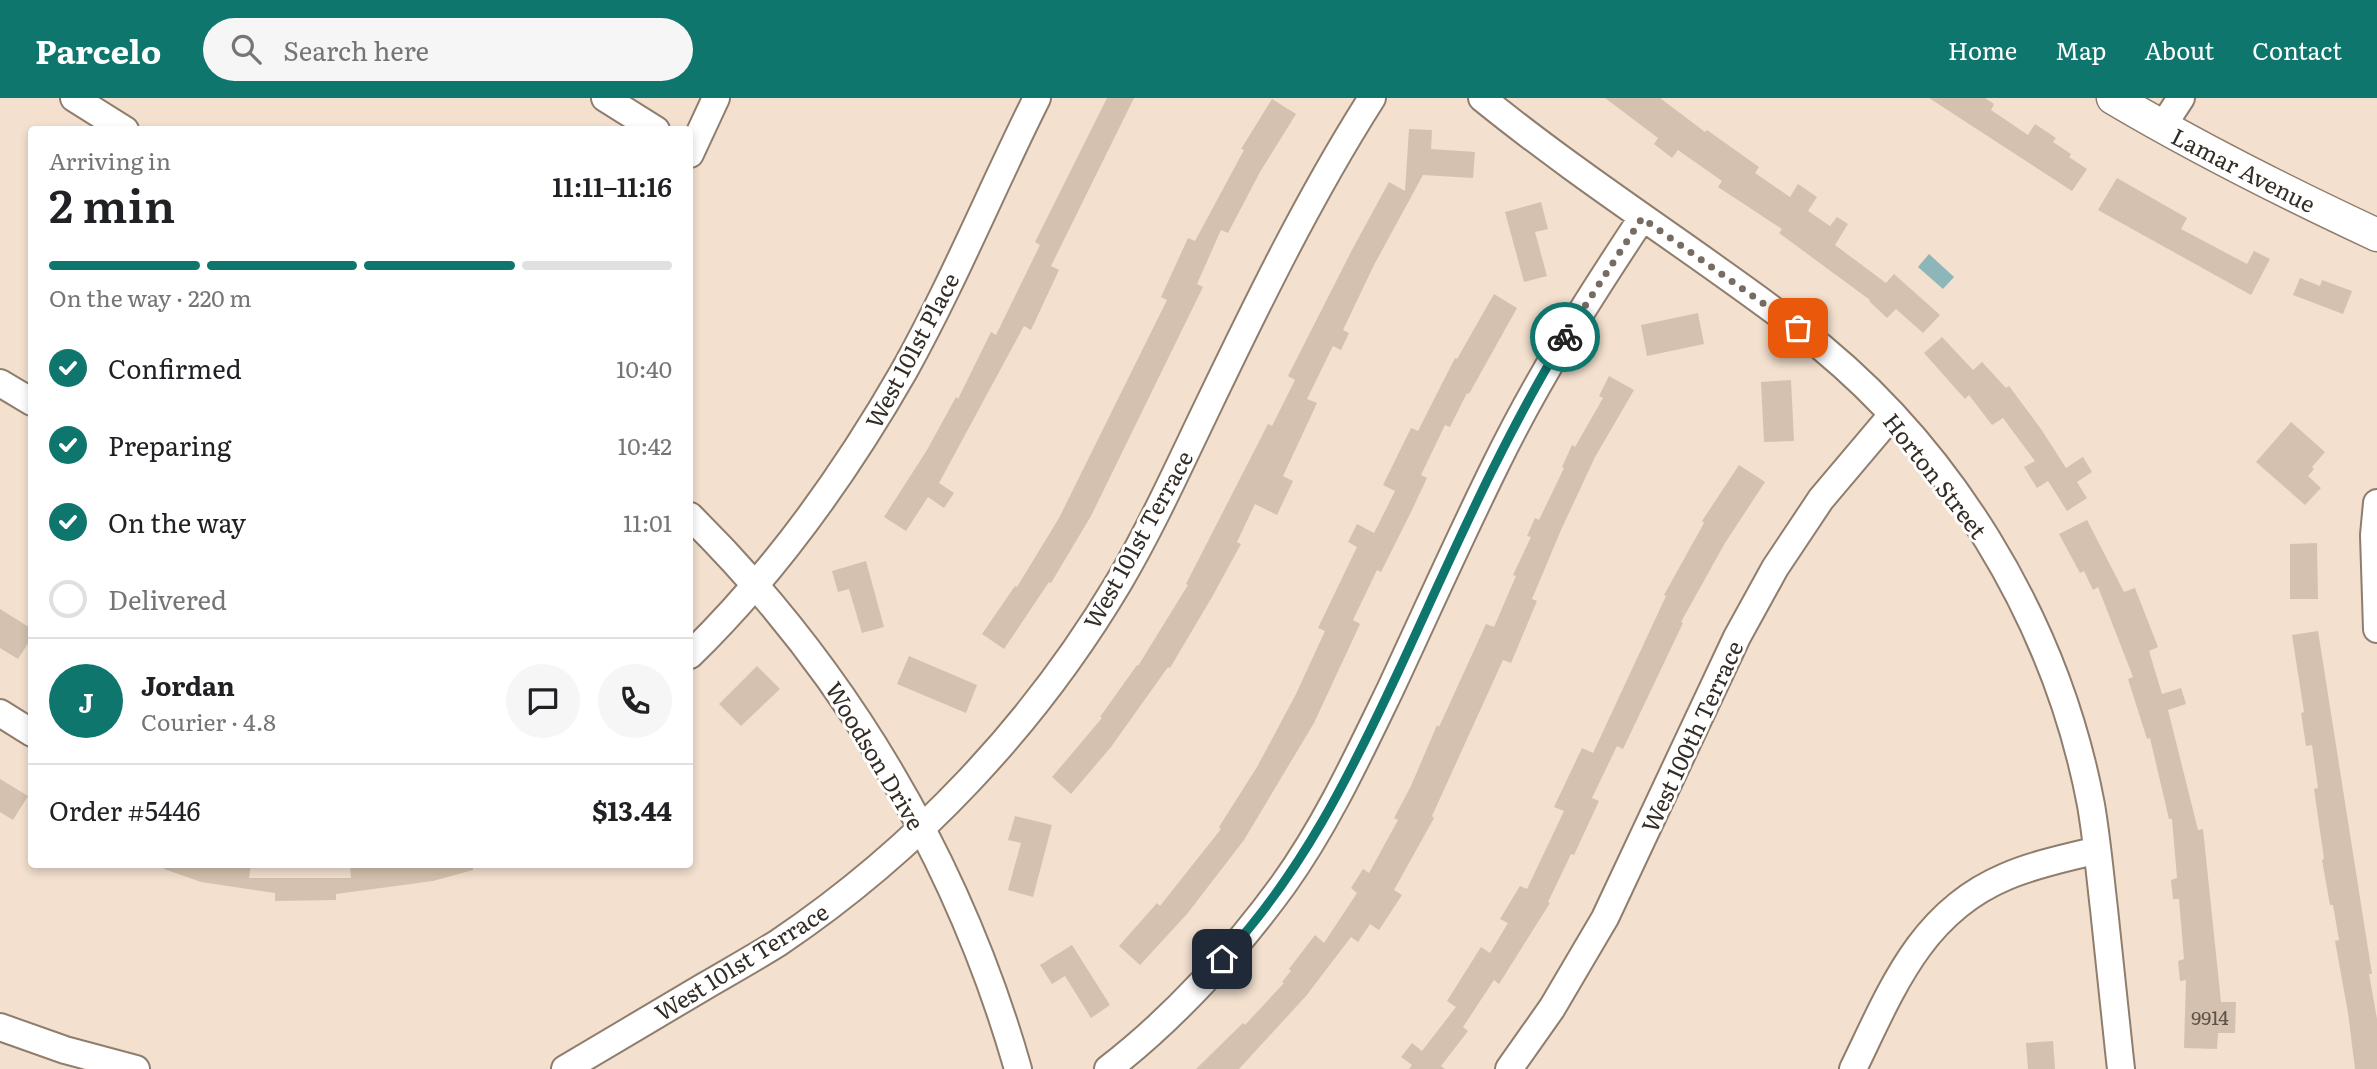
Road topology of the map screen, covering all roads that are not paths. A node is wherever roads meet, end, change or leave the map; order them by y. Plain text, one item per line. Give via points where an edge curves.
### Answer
1 (74, 98) edge
2 (605, 98) edge
3 (716, 98) edge
4 (1037, 98) edge
5 (1372, 98) edge
6 (1482, 98) edge
7 (2113, 98) edge
8 (2181, 98) edge
9 (119, 126) edge
10 (650, 126) edge
11 (2162, 127) junction
12 (693, 146) edge
13 (1642, 218) junction
14 (2377, 235) edge
15 (0, 383) edge
16 (28, 400) edge
17 (1892, 415) junction
18 (2377, 503) edge
19 (693, 519) edge
20 (755, 585) junction
21 (2377, 629) edge
22 (693, 652) edge
23 (0, 713) edge
24 (28, 730) edge
25 (921, 828) junction
26 (2097, 850) junction
27 (0, 1027) edge
28 (136, 1069) edge
29 (565, 1069) edge
30 (1017, 1069) edge
31 (1108, 1069) edge
32 (1509, 1069) edge
33 (1853, 1069) edge
34 (2121, 1069) edge

1 - 9 street
2 - 10 street
3 - 12 street
4 - 20 street, West 101st Place via 898,381 819,505
5 - 25 street, West 101st Terrace via 1279,259 1119,582 1021,723
6 - 13 street, Horton Street
7 - 11 street, Lamar Avenue
8 - 11 street
11 - 14 street, Lamar Avenue via 2279,190
13 - 17 street, Horton Street via 1798,328
13 - 31 street via 1544,371 1356,762 1284,884 1240,940 1170,1015
15 - 16 street
17 - 26 street, Horton Street via 1969,510 2018,594 2050,663 2075,739
17 - 32 street, West 100th Terrace via 1821,499 1775,568 1737,637 1605,918 1552,1008
18 - 21 street
19 - 20 street, Woodson Drive
20 - 22 street, West 101st Place
20 - 25 street, Woodson Drive via 852,710 896,778
23 - 24 street
25 - 29 street, West 101st Terrace via 889,859 777,943
25 - 30 street, Woodson Drive via 975,943
26 - 33 street via 2002,878 1952,909 1909,958
26 - 34 street, Horton Street
27 - 28 street

